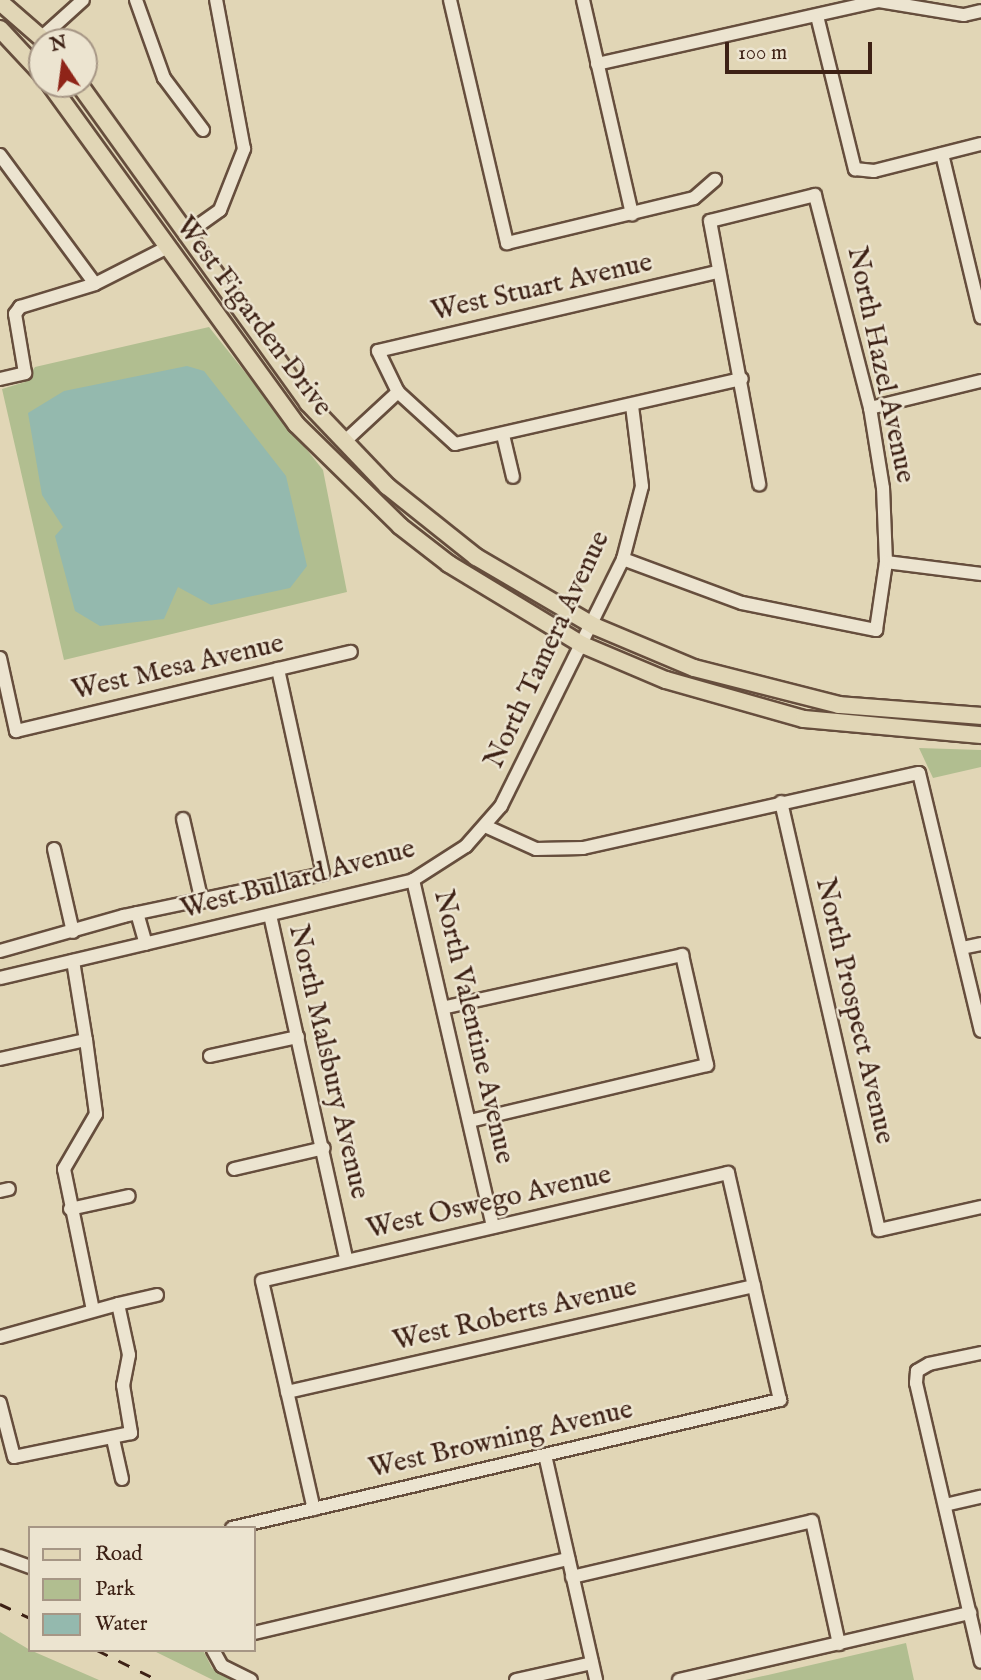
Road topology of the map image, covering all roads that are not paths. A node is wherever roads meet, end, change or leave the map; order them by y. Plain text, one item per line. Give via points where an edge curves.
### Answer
1 (83, 0) edge
2 (136, 0) edge
3 (216, 0) edge
4 (450, 0) edge
5 (583, 0) edge
6 (879, 1) edge
7 (0, 2) edge
8 (981, 11) edge
9 (817, 16) junction
10 (30, 28) edge
11 (56, 28) edge
12 (0, 29) edge
13 (28, 59) edge
14 (597, 64) junction
15 (60, 98) edge
16 (89, 98) edge
17 (204, 130) dead end
18 (981, 144) edge
19 (942, 154) junction
20 (0, 155) edge
21 (12, 170) junction
22 (0, 178) edge
23 (715, 180) dead end
24 (632, 214) junction
25 (146, 218) junction
26 (185, 235) junction
27 (168, 247) junction
28 (208, 271) junction
29 (717, 272) junction
30 (95, 284) junction
31 (981, 317) edge
32 (0, 379) edge
33 (742, 379) junction
34 (981, 381) edge
35 (398, 392) junction
36 (632, 406) junction
37 (870, 408) junction
38 (503, 435) junction
39 (344, 442) junction
40 (513, 477) dead end
41 (759, 484) dead end
42 (624, 559) junction
43 (886, 562) junction
44 (981, 574) edge
45 (594, 626) junction
46 (583, 645) junction
47 (351, 652) dead end
48 (0, 658) edge
49 (278, 669) junction
50 (981, 716) edge
51 (981, 735) edge
52 (781, 802) junction
53 (183, 819) dead end
54 (485, 826) junction
55 (54, 849) dead end
56 (413, 880) junction
57 (202, 902) junction
58 (137, 913) junction
59 (270, 915) junction
60 (72, 932) junction
61 (146, 944) junction
62 (981, 944) edge
63 (962, 948) junction
64 (0, 951) edge
65 (73, 961) junction
66 (0, 978) edge
67 (446, 1007) junction
68 (981, 1031) edge
69 (298, 1037) junction
70 (86, 1040) junction
71 (210, 1056) dead end
72 (0, 1059) edge
73 (471, 1121) junction
74 (324, 1148) junction
75 (234, 1169) dead end
76 (129, 1196) dead end
77 (981, 1207) edge
78 (70, 1209) junction
79 (493, 1227) junction
80 (348, 1261) junction
81 (754, 1286) junction
82 (157, 1295) dead end
83 (118, 1304) junction
84 (93, 1310) junction
85 (0, 1337) edge
86 (981, 1353) edge
87 (287, 1392) junction
88 (0, 1403) edge
89 (113, 1438) junction
90 (545, 1455) junction
91 (122, 1479) dead end
92 (981, 1497) edge
93 (945, 1505) junction
94 (314, 1509) junction
95 (241, 1526) edge
96 (0, 1556) edge
97 (568, 1559) junction
98 (28, 1566) edge
99 (572, 1577) junction
100 (970, 1613) junction
101 (256, 1633) edge
102 (839, 1644) junction
103 (214, 1652) edge
104 (981, 1662) edge
105 (592, 1663) junction
106 (251, 1680) edge
107 (516, 1680) edge
108 (596, 1680) edge
109 (679, 1680) edge

1 - 11 street
2 - 17 street via 164,78
3 - 26 street via 244,149 220,210
4 - 24 street via 507,243
5 - 14 street
6 - 8 street via 964,15
6 - 9 street
7 - 10 main road
9 - 14 street
9 - 19 street via 855,169
12 - 13 main road
14 - 24 street
15 - 25 main road, West Figarden Drive
16 - 26 main road, West Figarden Drive
18 - 19 street
19 - 31 street
20 - 21 street
21 - 22 street
21 - 30 street
23 - 24 street via 694,198
25 - 26 main road via 158,217
25 - 27 main road, West Figarden Drive
26 - 28 main road, West Figarden Drive
27 - 28 main road via 181,249
27 - 30 street
27 - 46 main road, West Figarden Drive via 255,372 331,461 449,564
28 - 39 main road, West Figarden Drive
29 - 33 street
29 - 35 street, West Stuart Avenue via 378,351
29 - 37 street, North Hazel Avenue via 710,221 815,195
30 - 32 street via 15,314 25,373
33 - 36 street
33 - 41 street
34 - 37 street
35 - 38 street via 456,444
35 - 39 street
36 - 38 street
36 - 42 street, North Tamera Avenue via 642,486
37 - 43 street, North Hazel Avenue
38 - 40 street
39 - 45 main road, West Figarden Drive via 466,550
42 - 43 street, North Hazel Avenue via 742,603 876,630
42 - 45 street, North Tamera Avenue
43 - 44 street
45 - 46 street, North Tamera Avenue
45 - 50 main road, West Figarden Drive via 694,668 793,694 895,712
46 - 51 main road, West Figarden Drive via 667,680 804,719
46 - 54 street, North Tamera Avenue
47 - 49 street, West Mesa Avenue
48 - 49 street, West Mesa Avenue via 16,731
49 - 57 street, West Bullard Avenue via 323,874
52 - 54 street via 558,851 515,843
52 - 63 street via 919,773
52 - 77 street, North Prospect Avenue via 879,1230
53 - 57 street
54 - 56 street, West Bullard Avenue via 442,865
55 - 60 street
56 - 59 street, West Bullard Avenue
56 - 67 street, North Valentine Avenue
57 - 58 street, West Bullard Avenue
58 - 60 street, West Bullard Avenue
58 - 61 street
59 - 61 street, West Bullard Avenue
59 - 69 street, North Malsbury Avenue
60 - 64 street, West Bullard Avenue
61 - 65 street, West Bullard Avenue
62 - 63 street
63 - 68 street
65 - 66 street, West Bullard Avenue
65 - 70 street
67 - 73 street, North Valentine Avenue
67 - 73 street via 682,955 708,1065
69 - 71 street
69 - 74 street, North Malsbury Avenue
70 - 72 street
70 - 78 street via 96,1114 64,1169
73 - 79 street, North Valentine Avenue
74 - 75 street
74 - 80 street, North Malsbury Avenue
76 - 78 street
78 - 84 street
79 - 80 street, West Oswego Avenue
79 - 81 street, West Oswego Avenue via 728,1173
80 - 87 street, West Oswego Avenue via 262,1281
81 - 87 street, West Roberts Avenue
81 - 90 street, West Browning Avenue via 780,1400
82 - 83 street
83 - 84 street
83 - 89 street via 129,1355 123,1385 131,1433
84 - 85 street
86 - 93 street via 917,1371
87 - 94 street
88 - 89 street via 14,1457
89 - 91 street
90 - 94 street, West Browning Avenue
90 - 97 street
92 - 93 street
93 - 100 street
94 - 95 street, West Browning Avenue
96 - 98 street
97 - 99 street
97 - 101 street
99 - 102 street via 812,1521
99 - 105 street
100 - 102 street
100 - 104 street
102 - 109 street
103 - 106 street via 222,1666
105 - 107 street
105 - 108 street

